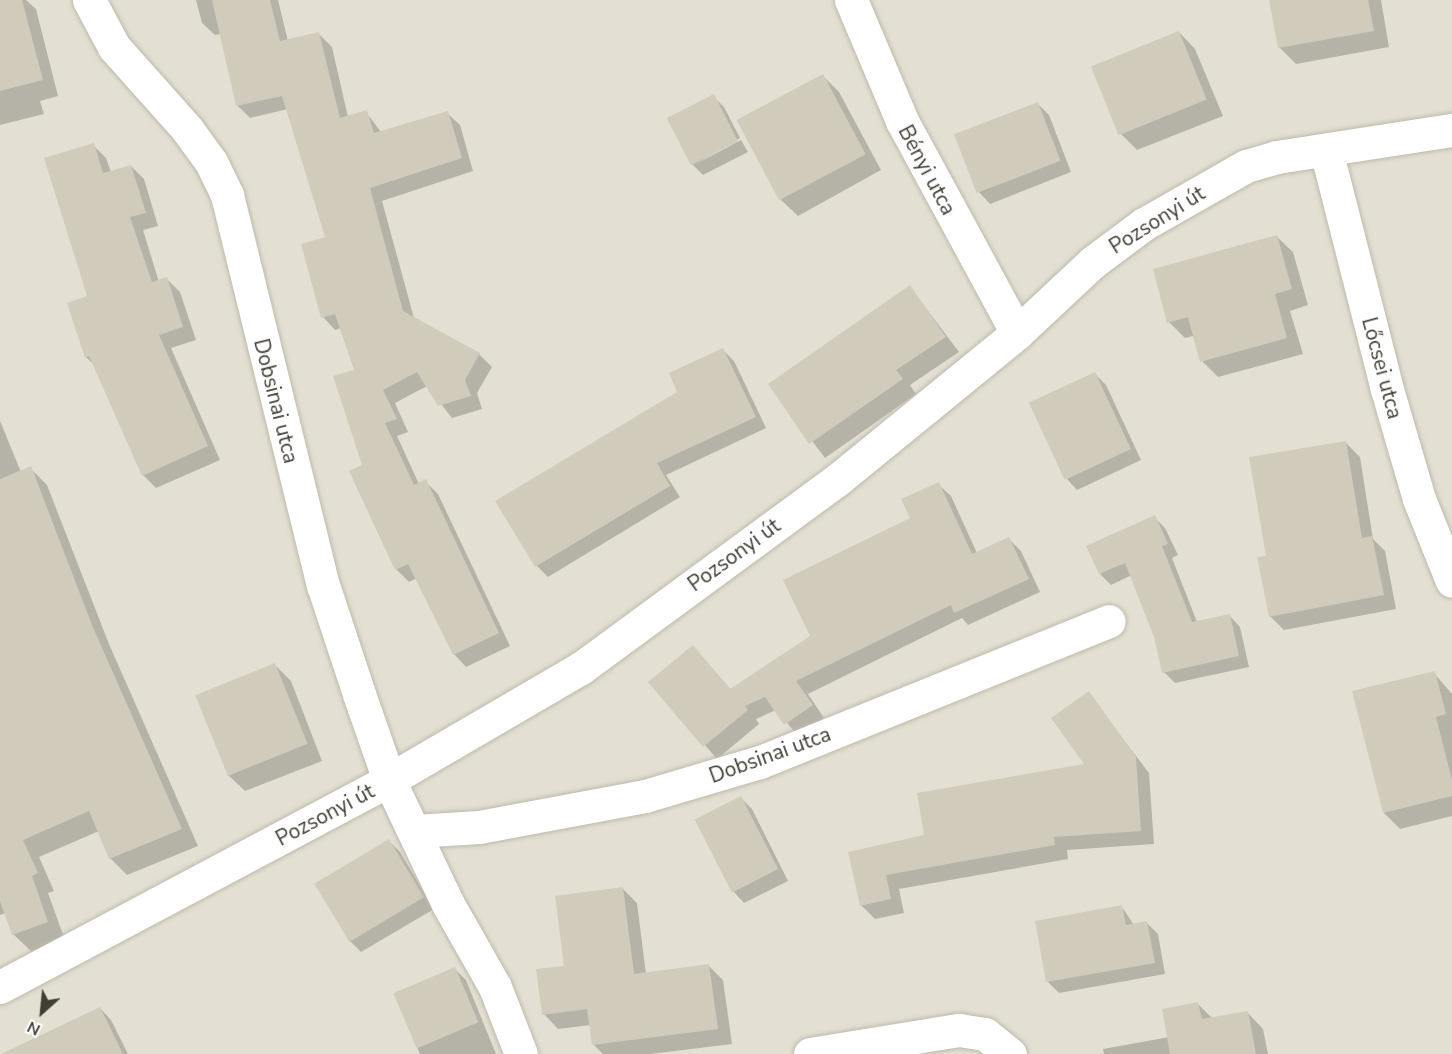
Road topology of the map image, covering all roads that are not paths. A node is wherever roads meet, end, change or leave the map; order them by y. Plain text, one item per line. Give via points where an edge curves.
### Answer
1 (88, 0) edge
2 (851, 0) edge
3 (1452, 130) edge
4 (1326, 150) junction
5 (1017, 333) junction
6 (1452, 581) edge
7 (1109, 621) dead end
8 (389, 780) junction
9 (415, 831) junction
10 (0, 987) edge
11 (521, 1054) edge
12 (810, 1054) edge
13 (1010, 1054) edge

1 - 8 street, Dobsinai utca via 114,47 211,162 226,195 323,585
2 - 5 street, Bényi utca via 902,121
3 - 4 street, Pozsonyi út
4 - 5 street, Pozsonyi út via 1246,166 1144,224 1093,262
4 - 6 street, Lőcsei utca via 1386,387 1419,499
5 - 8 street, Pozsonyi út via 837,480 581,668
7 - 9 street, Dobsinai utca via 760,762 645,796 479,827
8 - 9 street, Dobsinai utca
8 - 10 street, Pozsonyi út
9 - 11 street, Dobsinai utca via 448,904 495,987
12 - 13 street via 959,1030 985,1034

